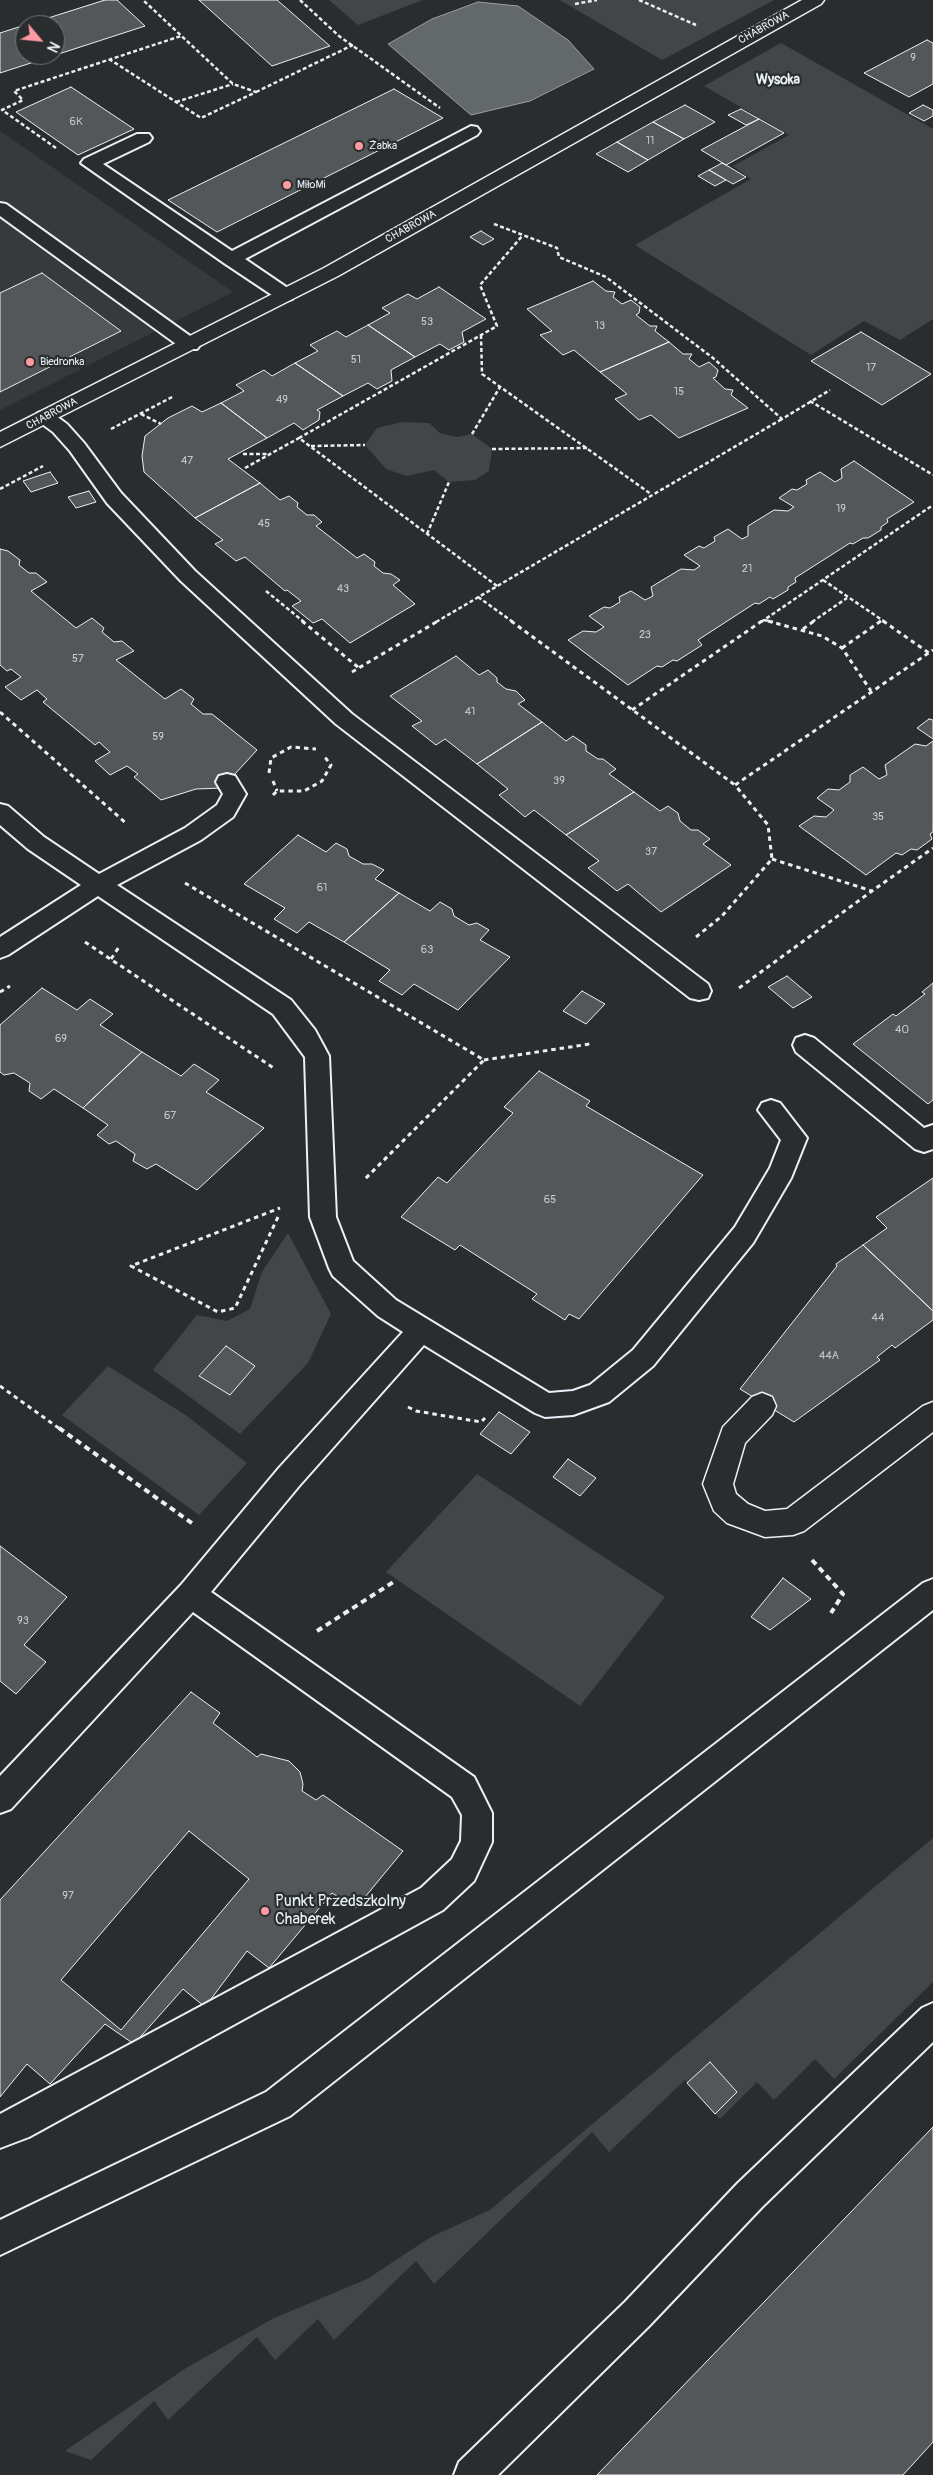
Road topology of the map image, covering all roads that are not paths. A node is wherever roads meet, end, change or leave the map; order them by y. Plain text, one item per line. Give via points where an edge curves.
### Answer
1 (815, 0) edge
2 (471, 131) road end
3 (143, 138) dead end
4 (0, 208) edge
5 (230, 258) junction
6 (285, 295) junction
7 (190, 344) junction
8 (45, 417) junction
9 (0, 440) edge
10 (227, 782) dead end
11 (0, 812) edge
12 (98, 885) junction
13 (0, 949) edge
14 (699, 991) dead end
15 (805, 1045) dead end
16 (771, 1110) dead end
17 (933, 1135) edge
18 (422, 1329) junction
19 (762, 1406) dead end
20 (933, 1415) edge
21 (933, 1592) edge
22 (191, 1594) junction
23 (0, 1798) edge
24 (933, 2019) edge
25 (0, 2130) edge
26 (0, 2238) edge
27 (472, 2475) edge

1 - 6 street, CHABROWA
2 - 5 lane
3 - 5 lane via 90,163
4 - 7 lane
5 - 6 lane
6 - 7 street, CHABROWA
7 - 8 street, CHABROWA
8 - 9 street, CHABROWA
8 - 14 lane via 60,428 114,498 188,576 349,723
10 - 12 lane via 235,794 226,811 193,834
11 - 12 lane via 36,843
12 - 13 lane
12 - 18 lane via 272,999 306,1038 316,1056 323,1217 342,1268 387,1308
15 - 17 lane via 924,1142
16 - 18 lane via 794,1138 782,1171 744,1235 643,1358 599,1394 573,1404 545,1405
18 - 22 lane
19 - 20 street via 733,1436 718,1484 724,1502 738,1514 765,1524 793,1522
21 - 26 lane via 278,2104
22 - 23 lane
22 - 25 lane via 463,1788 477,1813 476,1842 463,1870 432,1899 17,2125
24 - 27 lane via 750,2195 637,2314

